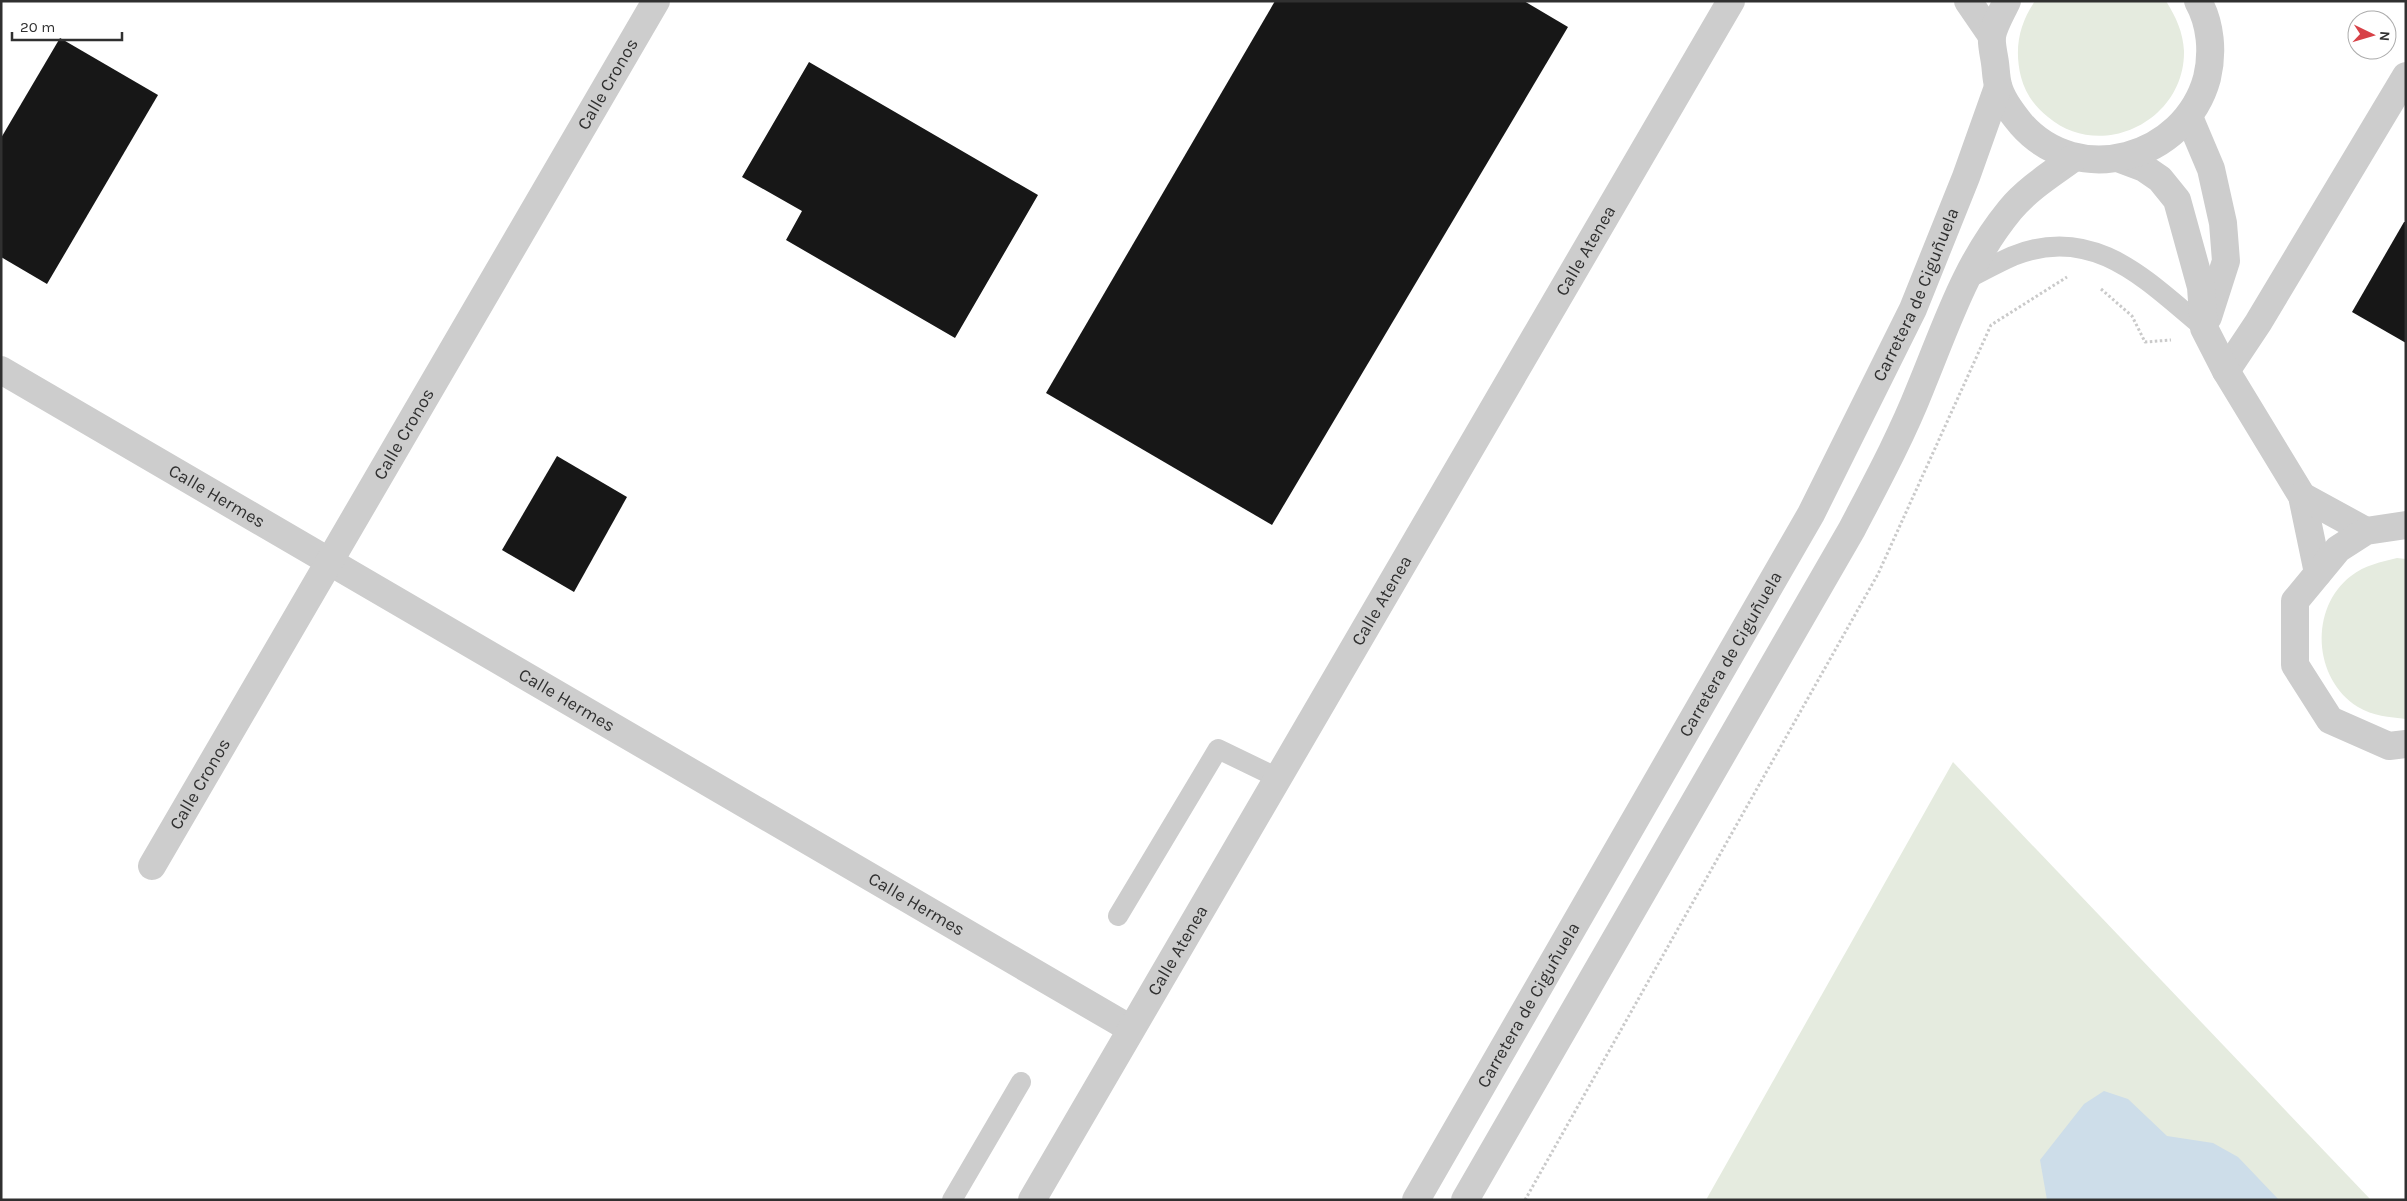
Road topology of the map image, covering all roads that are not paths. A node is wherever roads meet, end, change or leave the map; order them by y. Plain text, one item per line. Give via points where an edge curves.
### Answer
1 (656, 1) edge
2 (1731, 1) edge
3 (1968, 1) edge
4 (2007, 1) edge
5 (2202, 4) edge
6 (1992, 36) junction
7 (2406, 76) edge
8 (1998, 86) junction
9 (2189, 116) junction
10 (2075, 157) junction
11 (2120, 159) junction
12 (1966, 280) junction
13 (2205, 330) junction
14 (1, 370) edge
15 (2226, 371) junction
16 (2302, 496) junction
17 (2406, 525) edge
18 (2366, 531) junction
19 (329, 562) junction
20 (2318, 573) junction
21 (2406, 744) edge
22 (1278, 778) junction
23 (152, 866) dead end
24 (1118, 916) dead end
25 (1131, 1029) junction
26 (1021, 1082) dead end
27 (952, 1200) edge
28 (1032, 1200) edge
29 (1416, 1200) edge
30 (1465, 1200) edge

1 - 19 street, Calle Cronos
2 - 22 street, Calle Atenea
3 - 6 street
4 - 6 street
5 - 9 street via 2210,37 2210,65 2203,92
6 - 8 street
7 - 15 street
8 - 10 street via 2010,111 2028,131 2049,147
8 - 29 street, Carretera de Ciguñuela via 1966,177 1913,309 1812,514
9 - 11 street via 2158,144
9 - 13 street via 2211,169 2223,223 2226,261
10 - 11 street
10 - 12 street via 2012,208 1974,260
11 - 13 street via 2144,168 2160,179 2177,200 2201,287
12 - 13 lane via 2015,256 2075,246 2111,258 2148,282
12 - 30 street via 1894,446 1852,529
13 - 15 street
14 - 19 street, Calle Hermes
15 - 16 street
16 - 18 street
16 - 20 street
17 - 18 street
18 - 20 street via 2338,549
19 - 23 street, Calle Cronos
19 - 25 street, Calle Hermes
20 - 21 street via 2295,601 2295,666 2330,720 2389,746
22 - 24 lane via 1218,749
22 - 25 street, Calle Atenea
25 - 28 street, Calle Atenea
26 - 27 lane

